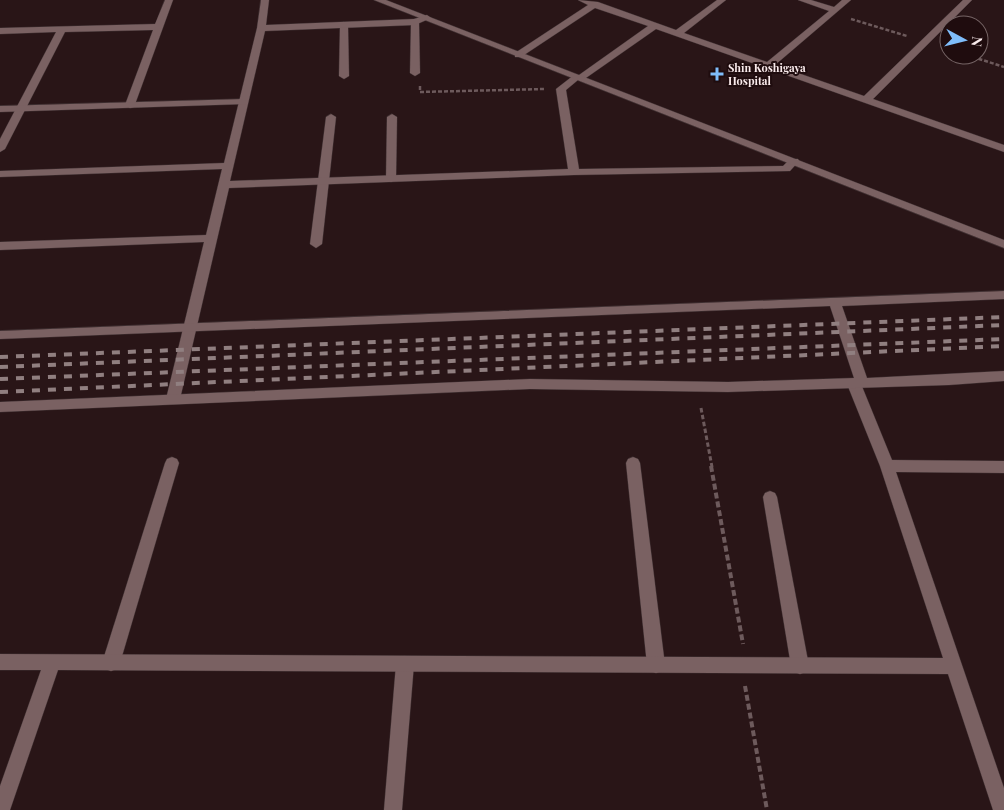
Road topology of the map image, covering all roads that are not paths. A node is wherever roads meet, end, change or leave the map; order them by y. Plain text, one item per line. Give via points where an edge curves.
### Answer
1 (169, 0) edge
2 (265, 0) edge
3 (378, 0) edge
4 (722, 0) edge
5 (802, 0) edge
6 (847, 0) edge
7 (968, 0) edge
8 (591, 2) edge
9 (833, 11) junction
10 (427, 18) junction
11 (415, 22) junction
12 (344, 25) junction
13 (654, 26) junction
14 (159, 27) junction
15 (261, 28) junction
16 (62, 30) junction
17 (0, 32) edge
18 (677, 34) junction
19 (518, 55) junction
20 (768, 66) junction
21 (415, 73) road end
22 (344, 76) dead end
23 (579, 78) junction
24 (866, 100) junction
25 (243, 102) junction
26 (130, 105) junction
27 (21, 108) junction
28 (0, 109) edge
29 (331, 117) dead end
30 (392, 117) dead end
31 (0, 149) edge
32 (1004, 149) edge
33 (794, 161) junction
34 (228, 166) junction
35 (574, 172) junction
36 (0, 174) edge
37 (391, 179) junction
38 (324, 182) junction
39 (224, 185) junction
40 (212, 238) junction
41 (316, 244) dead end
42 (1004, 244) edge
43 (0, 246) edge
44 (1004, 295) edge
45 (835, 302) junction
46 (191, 326) junction
47 (0, 335) edge
48 (1004, 376) edge
49 (858, 383) junction
50 (173, 399) junction
51 (0, 407) edge
52 (172, 463) dead end
53 (633, 463) dead end
54 (887, 466) junction
55 (1004, 467) edge
56 (770, 497) dead end
57 (0, 662) edge
58 (52, 662) junction
59 (111, 662) junction
60 (405, 664) junction
61 (656, 665) junction
62 (800, 666) junction
63 (955, 666) junction
64 (998, 778) edge
65 (1, 810) edge
66 (393, 810) edge
67 (1002, 810) edge

1 - 14 street
2 - 15 street
3 - 10 street
4 - 18 street
5 - 9 street
6 - 9 street
7 - 24 street
8 - 13 street
8 - 19 street
9 - 20 street
10 - 11 street
10 - 19 street
11 - 12 street
11 - 21 street
12 - 15 street
12 - 22 street
13 - 18 street
13 - 23 street
14 - 16 street
14 - 26 street
15 - 25 street
16 - 17 street
16 - 27 street
18 - 20 street
19 - 23 street
20 - 24 street
23 - 33 street
23 - 35 street via 561,89
24 - 32 street
25 - 26 street
25 - 34 street
26 - 27 street
27 - 28 street
27 - 31 street
29 - 38 street
30 - 37 street
33 - 35 street via 786,169
33 - 42 street
34 - 36 street
34 - 39 street
35 - 37 street
37 - 38 street
38 - 39 street
38 - 41 street
39 - 40 street
40 - 43 street
40 - 46 street
44 - 45 street
45 - 46 street
45 - 49 street
46 - 47 street
46 - 50 street
48 - 49 street
49 - 50 street via 728,387 530,384
49 - 54 street
50 - 51 street
52 - 59 street
53 - 61 street
54 - 55 street
54 - 63 street
56 - 62 street
57 - 58 street
58 - 59 street
58 - 65 street
59 - 60 street
60 - 61 street
60 - 66 street
61 - 62 street
62 - 63 street
63 - 64 street
64 - 67 street

